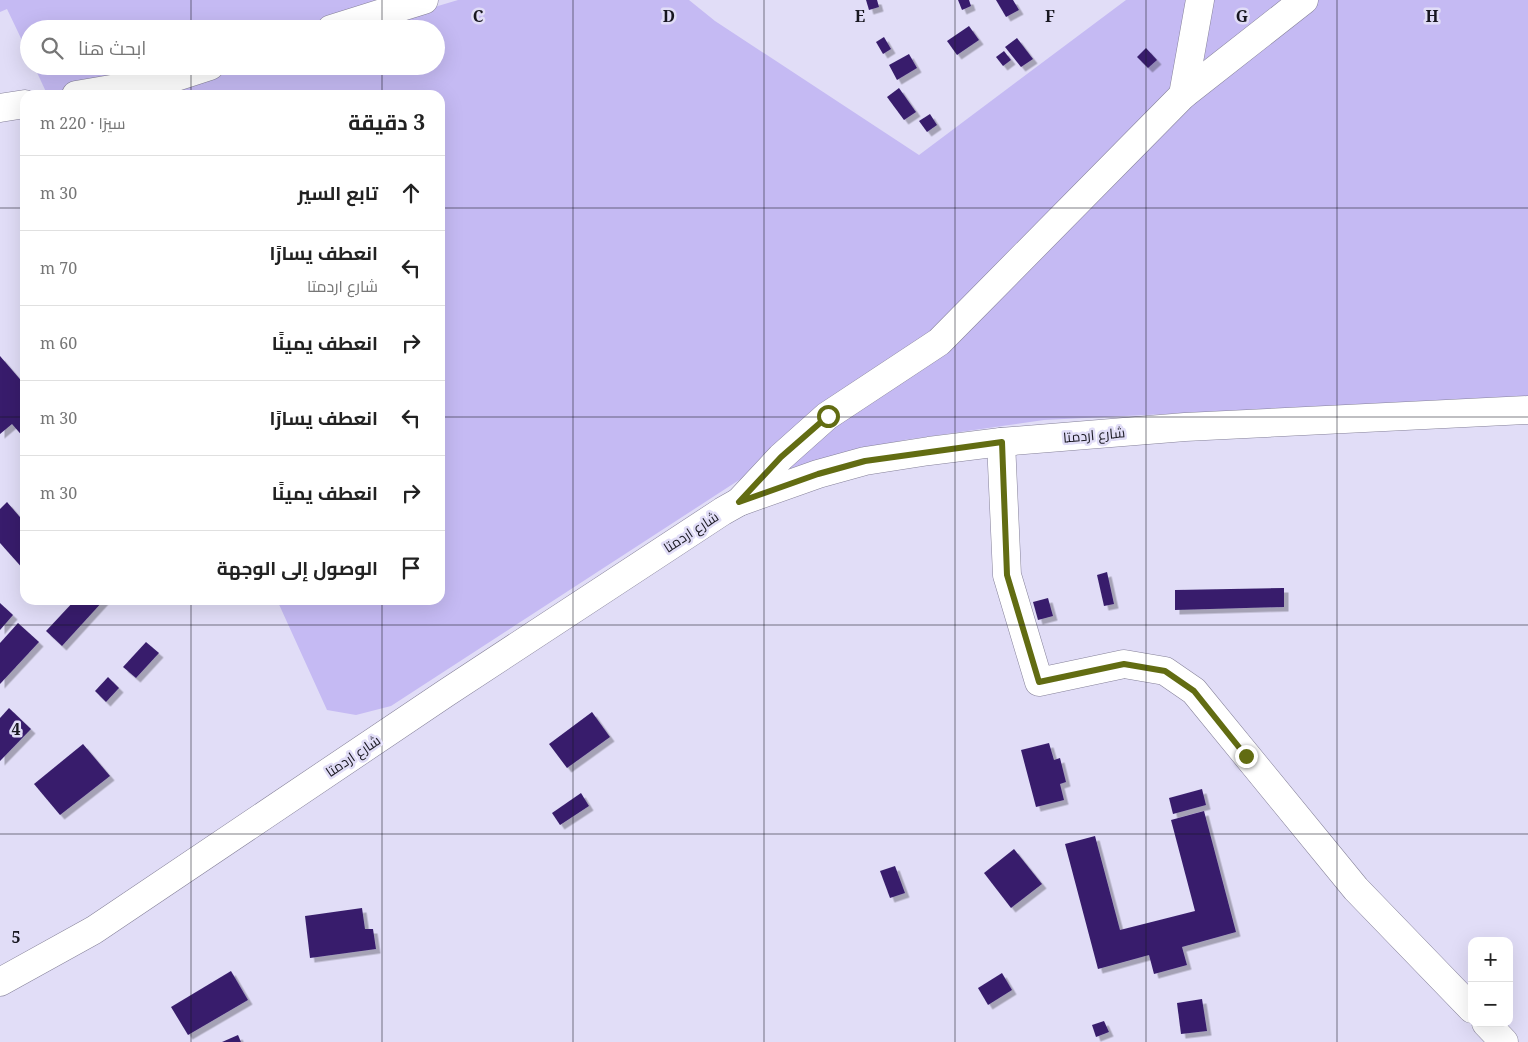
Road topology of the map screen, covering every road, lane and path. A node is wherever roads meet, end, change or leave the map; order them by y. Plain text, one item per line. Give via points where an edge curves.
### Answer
1 (424, 0) edge
2 (1200, 0) edge
3 (1304, 0) edge
4 (360, 20) edge
5 (182, 75) edge
6 (105, 90) edge
7 (1183, 95) junction
8 (20, 105) edge
9 (0, 108) edge
10 (1528, 410) edge
11 (1002, 442) junction
12 (739, 502) junction
13 (0, 982) edge
14 (1468, 1005) edge
15 (1490, 1027) edge
16 (1504, 1042) edge

1 - 4 main road
2 - 7 main road
3 - 7 main road
5 - 6 main road
7 - 12 main road via 939,342 828,416 781,457
8 - 9 main road
10 - 11 main road, شارع اردمتا via 1186,427
11 - 12 main road, شارع اردمتا via 865,461
11 - 14 main road via 1007,575 1039,682 1124,664 1165,671 1194,691 1356,889
12 - 13 main road, شارع اردمتا via 94,930
15 - 16 main road

